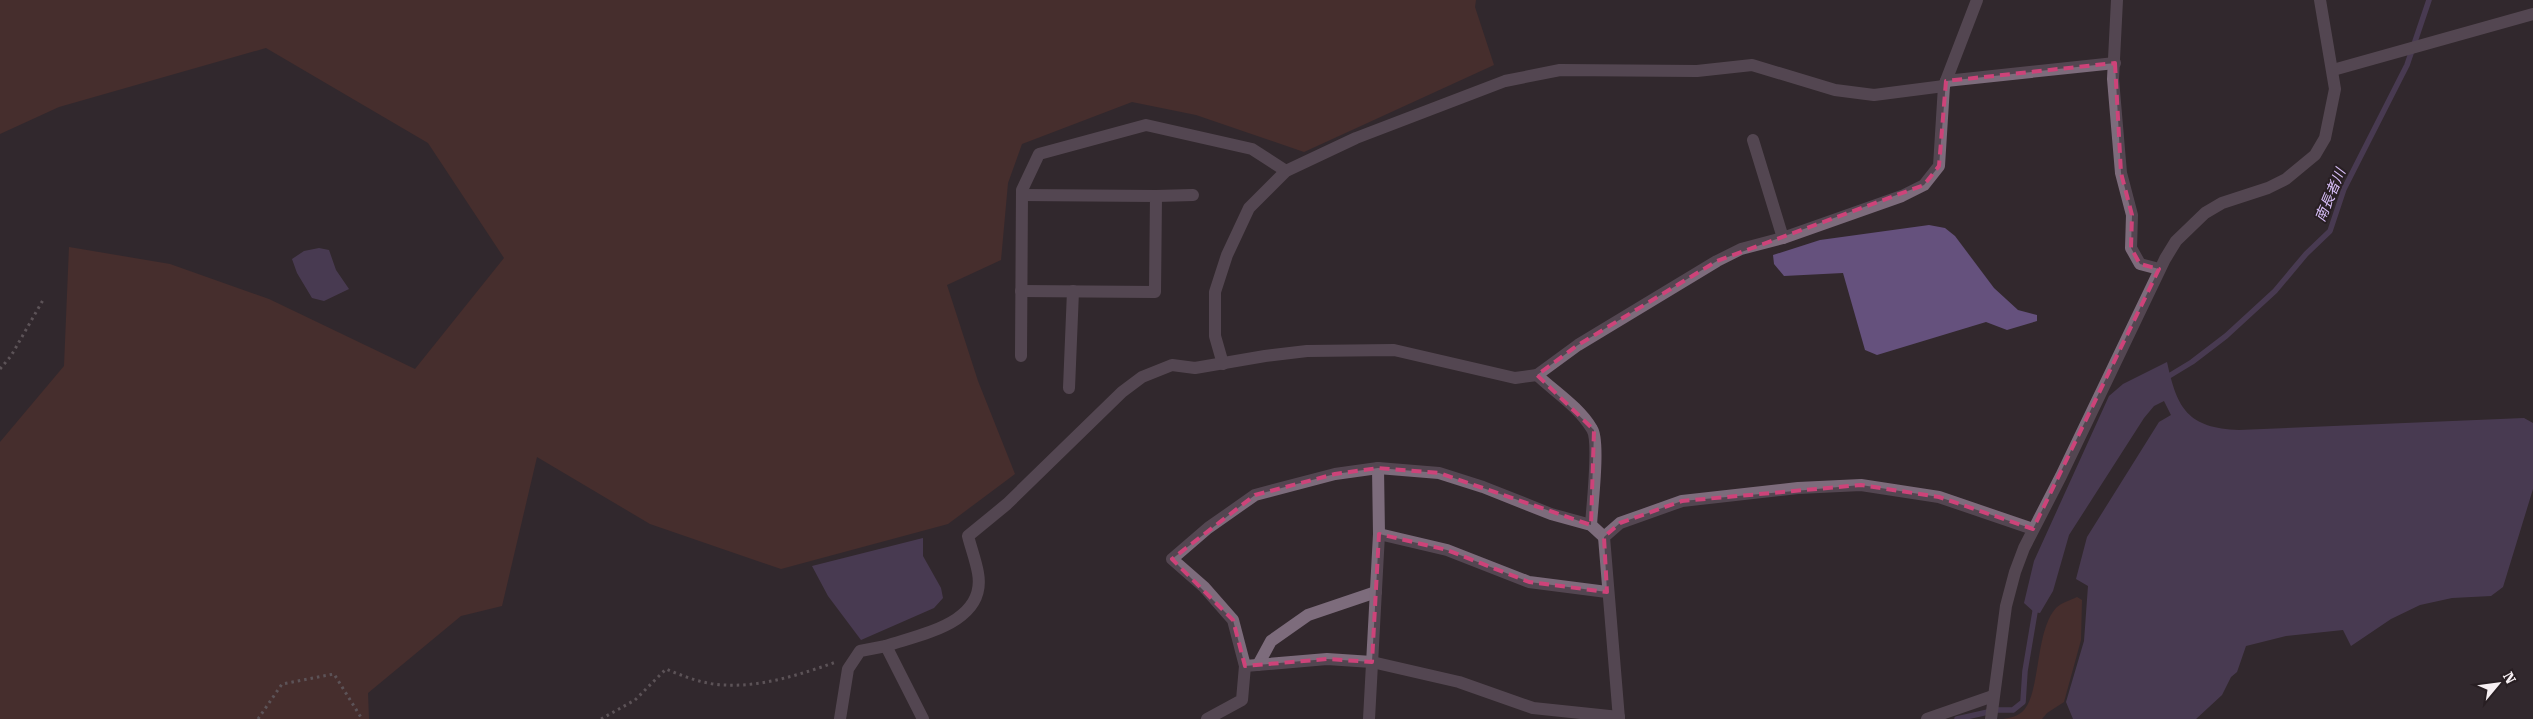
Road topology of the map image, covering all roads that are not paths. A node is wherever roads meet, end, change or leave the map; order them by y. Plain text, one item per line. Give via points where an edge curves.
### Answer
1 (1977, 0) edge
2 (2117, 0) edge
3 (2320, 0) edge
4 (2533, 14) edge
5 (2115, 63) junction
6 (2333, 70) junction
7 (1945, 84) junction
8 (1753, 140) dead end
9 (1286, 171) junction
10 (1022, 194) junction
11 (1193, 195) dead end
12 (1156, 196) junction
13 (1783, 238) junction
14 (2160, 269) junction
15 (1021, 291) junction
16 (1072, 291) junction
17 (1021, 356) dead end
18 (1223, 364) junction
19 (1537, 375) junction
20 (1069, 388) dead end
21 (1378, 468) junction
22 (1591, 525) junction
23 (2033, 529) junction
24 (1379, 534) junction
25 (1604, 537) junction
26 (1376, 592) junction
27 (1607, 592) junction
28 (886, 646) junction
29 (1372, 662) junction
30 (1252, 666) junction
31 (1993, 696) junction
32 (1619, 718) edge
33 (840, 719) edge
34 (923, 719) edge
35 (1207, 719) edge
36 (1369, 719) edge
37 (1927, 719) edge
38 (1991, 719) edge

1 - 7 street
2 - 5 street
3 - 6 street
4 - 6 street
5 - 7 street
5 - 14 street via 2113,79 2122,173 2132,215 2131,248 2140,264
6 - 14 street via 2335,89 2325,138 2315,154 2286,179 2222,203 2205,214 2176,241
7 - 9 street via 1874,95 1835,90 1752,65 1697,71 1560,70 1505,81 1356,138
7 - 13 street via 1939,166 1924,185 1902,196
8 - 13 street
9 - 10 street via 1252,149 1146,125 1039,154
9 - 18 street via 1249,208 1214,292 1215,336
10 - 12 street
10 - 15 street
11 - 12 street
12 - 16 street via 1155,292
13 - 19 street via 1741,249 1717,261 1578,345
14 - 23 street
15 - 16 street
15 - 17 street
16 - 20 street
18 - 19 street via 1308,351 1394,350 1515,378
18 - 28 street via 1195,368 1172,366 1156,370 1122,392 1007,504 968,536 979,575 974,603 956,620
19 - 22 street via 1579,412 1594,430
21 - 22 street via 1438,473
21 - 24 street
21 - 30 street via 1335,474 1256,495 1208,528 1172,559 1233,620
22 - 25 street
23 - 25 street via 1939,497 1861,485 1798,488 1682,501 1620,523
23 - 31 street via 2014,572
24 - 26 street
24 - 27 street via 1447,550 1529,582
25 - 27 street
26 - 29 street
26 - 30 street via 1308,615 1271,641
27 - 32 street
28 - 33 street via 860,651 848,669
28 - 34 street
29 - 30 street via 1327,659
29 - 32 street via 1459,682 1533,708
29 - 36 street
30 - 35 street via 1242,700
31 - 37 street
31 - 38 street

